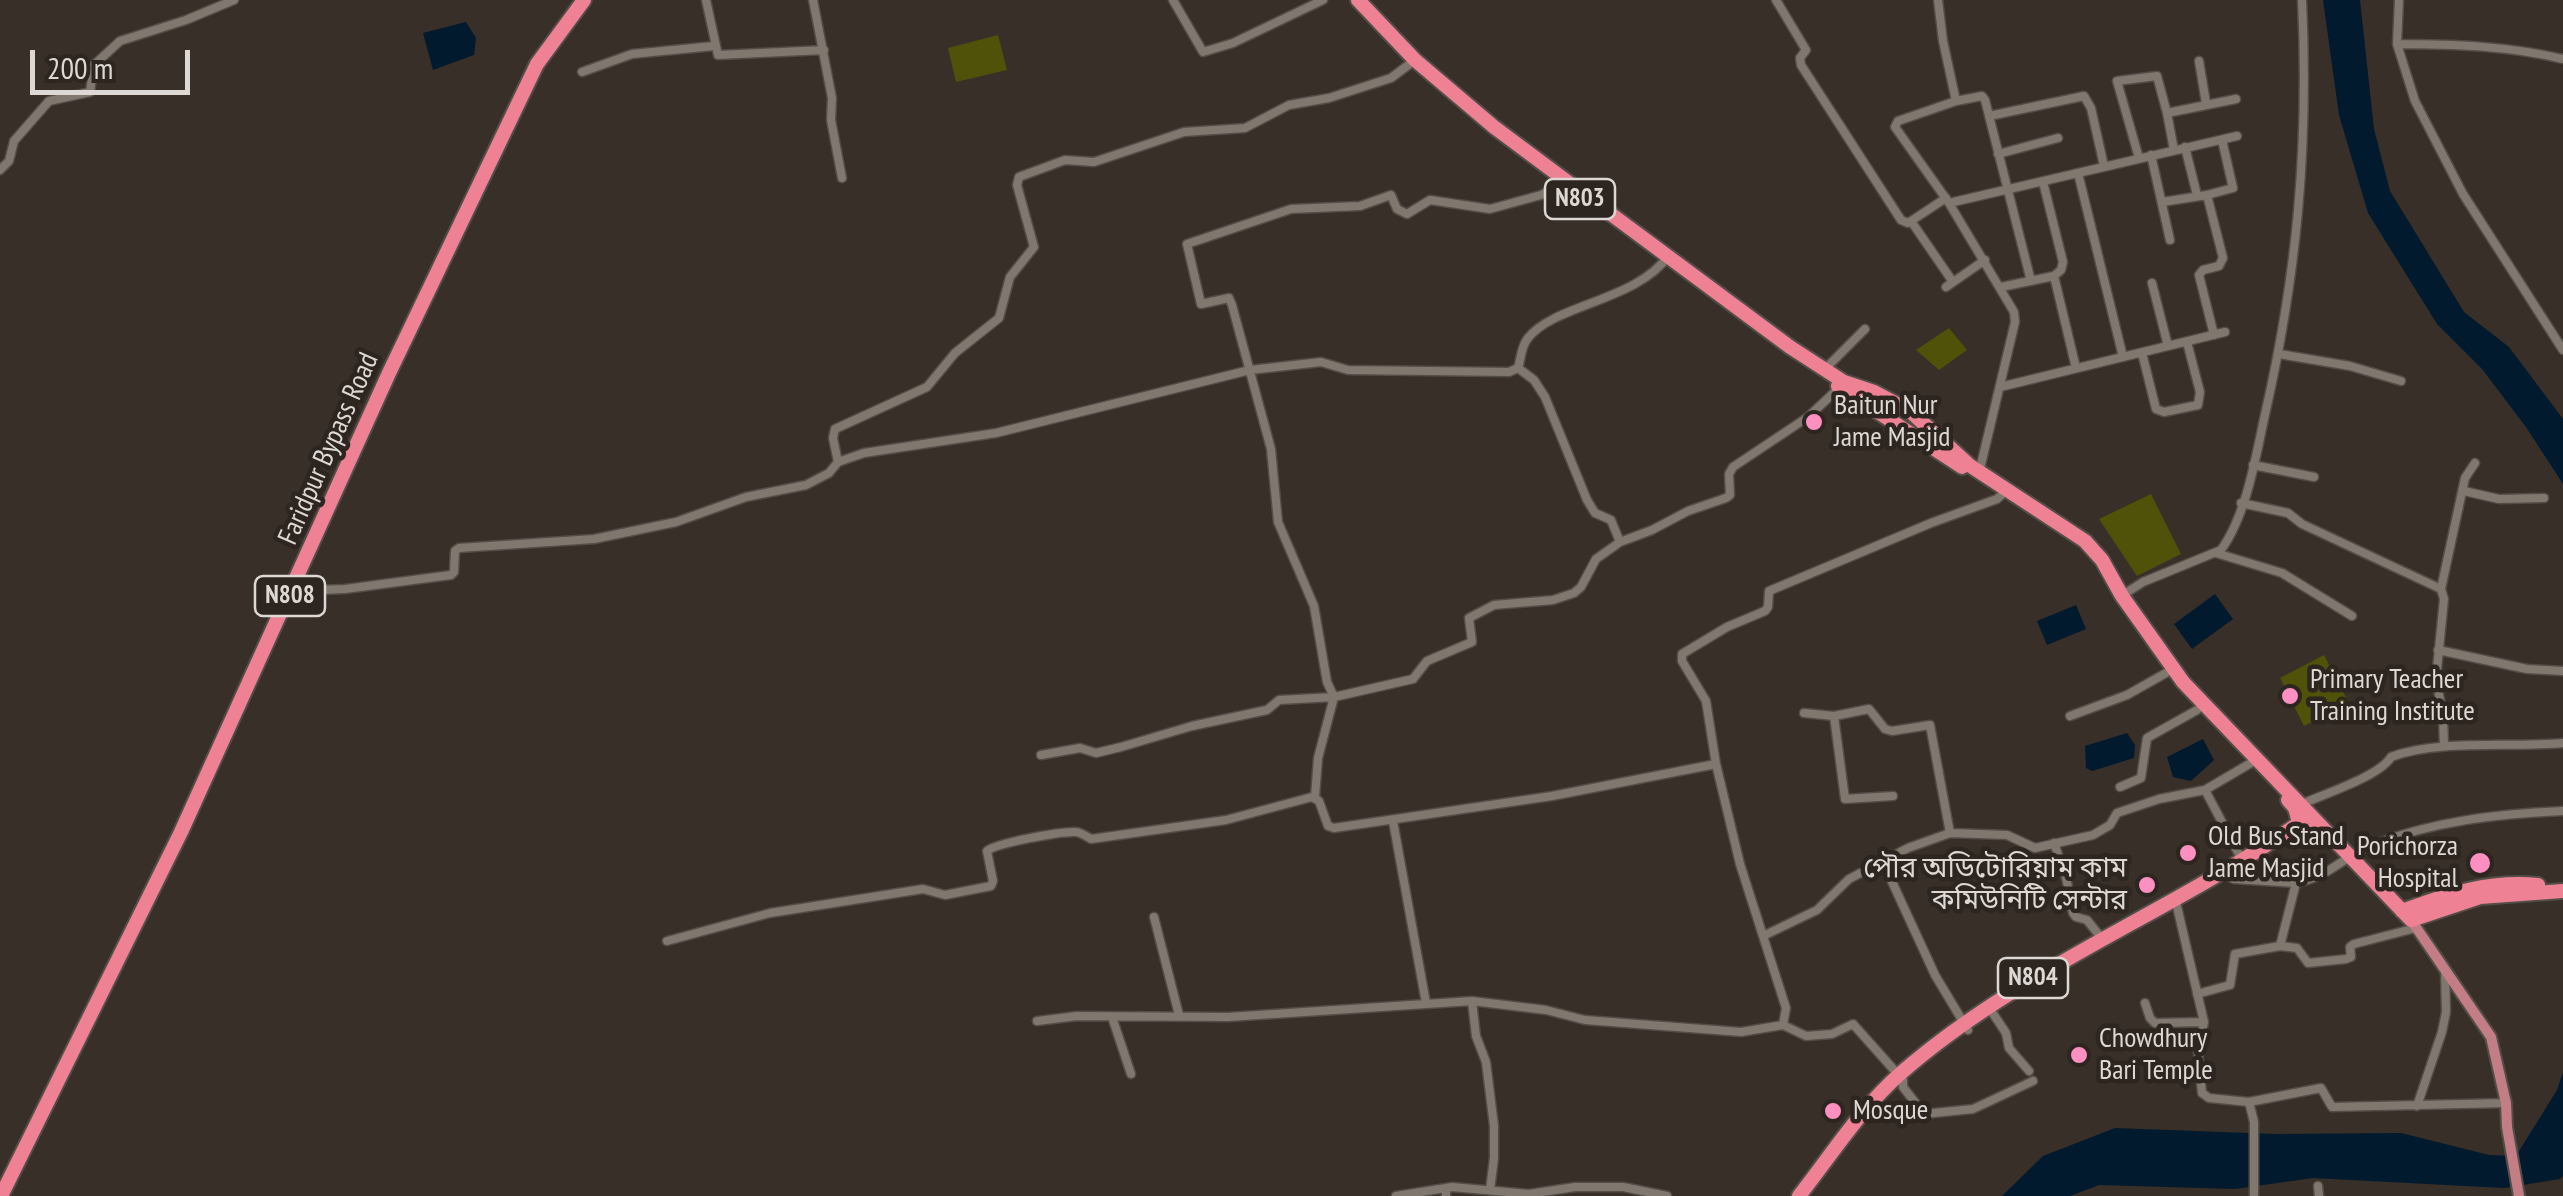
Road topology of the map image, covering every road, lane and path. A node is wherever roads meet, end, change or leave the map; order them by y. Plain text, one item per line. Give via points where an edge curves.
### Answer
1 (234, 0) edge
2 (584, 0) edge
3 (706, 0) edge
4 (812, 0) edge
5 (1173, 0) edge
6 (1323, 0) edge
7 (1349, 0) edge
8 (1358, 0) edge
9 (1776, 0) edge
10 (1938, 0) edge
11 (2302, 0) edge
12 (2399, 0) edge
13 (1378, 26) junction
14 (2397, 44) junction
15 (714, 46) junction
16 (824, 50) junction
17 (2563, 59) edge
18 (2198, 61) dead end
19 (1412, 62) junction
20 (582, 72) dead end
21 (2236, 99) dead end
22 (1956, 100) junction
23 (2206, 104) junction
24 (2167, 113) junction
25 (1989, 116) junction
26 (1491, 129) junction
27 (2237, 136) dead end
28 (2058, 138) dead end
29 (2222, 140) junction
30 (2185, 147) junction
31 (2174, 150) junction
32 (1998, 154) junction
33 (2151, 155) junction
34 (2139, 158) junction
35 (2104, 166) junction
36 (0, 170) edge
37 (2078, 173) junction
38 (842, 178) dead end
39 (2043, 182) junction
40 (1560, 185) junction
41 (2008, 190) junction
42 (2202, 195) junction
43 (1948, 200) junction
44 (2162, 202) junction
45 (1608, 215) junction
46 (1912, 221) junction
47 (2170, 240) dead end
48 (1667, 258) junction
49 (1985, 260) junction
50 (2054, 276) junction
51 (2031, 281) junction
52 (2152, 283) dead end
53 (2000, 287) junction
54 (1865, 329) dead end
55 (2225, 332) dead end
56 (2214, 335) junction
57 (2187, 342) junction
58 (2168, 346) junction
59 (2563, 350) edge
60 (2142, 353) junction
61 (2280, 354) junction
62 (2123, 357) junction
63 (1518, 368) junction
64 (2076, 368) junction
65 (1250, 370) junction
66 (1831, 378) junction
67 (2401, 381) dead end
68 (2000, 386) junction
69 (838, 462) junction
70 (2475, 463) dead end
71 (2253, 465) junction
72 (1978, 474) junction
73 (2314, 476) dead end
74 (2464, 491) junction
75 (2006, 492) junction
76 (2544, 498) dead end
77 (2241, 503) junction
78 (1620, 542) junction
79 (2216, 553) junction
80 (2441, 589) junction
81 (292, 591) junction
82 (2119, 597) junction
83 (2352, 616) dead end
84 (2438, 650) junction
85 (2563, 671) edge
86 (2166, 673) junction
87 (1334, 698) junction
88 (2197, 710) junction
89 (1804, 714) dead end
90 (1834, 716) junction
91 (2070, 716) dead end
92 (2563, 742) edge
93 (2444, 746) junction
94 (1041, 755) dead end
95 (2256, 760) junction
96 (1716, 764) junction
97 (2120, 786) dead end
98 (2205, 790) junction
99 (1893, 796) dead end
100 (1316, 798) junction
101 (2563, 811) edge
102 (2310, 814) junction
103 (1393, 820) junction
104 (2300, 828) junction
105 (1950, 833) junction
106 (2054, 843) junction
107 (2259, 853) junction
108 (2351, 857) junction
109 (1882, 860) junction
110 (2242, 860) junction
111 (2227, 876) junction
112 (2296, 883) junction
113 (2563, 891) edge
114 (2177, 901) junction
115 (1154, 917) dead end
116 (2410, 920) junction
117 (1763, 936) junction
118 (667, 940) dead end
119 (2104, 942) junction
120 (2280, 946) junction
121 (2446, 967) junction
122 (2197, 994) junction
123 (2007, 998) junction
124 (1472, 1001) junction
125 (1426, 1003) junction
126 (2145, 1003) dead end
127 (1992, 1012) junction
128 (1179, 1015) junction
129 (1112, 1018) junction
130 (1037, 1021) dead end
131 (2204, 1022) junction
132 (1782, 1024) junction
133 (1966, 1027) junction
134 (2029, 1071) dead end
135 (1131, 1074) dead end
136 (1900, 1078) junction
137 (2033, 1081) dead end
138 (2250, 1102) junction
139 (2506, 1103) junction
140 (2417, 1106) junction
141 (1490, 1190) junction
142 (1446, 1192) edge
143 (1805, 1193) edge
144 (1, 1196) edge
145 (1396, 1196) edge
146 (1668, 1196) edge
147 (2254, 1196) edge
148 (2519, 1196) edge

1 - 36 street via 120,41 94,65 90,92 50,101 14,141
2 - 81 highway, Faridpur Bypass Road / N808 via 537,64
3 - 15 street
4 - 16 street
5 - 6 street via 1203,52
7 - 13 highway, N803
8 - 13 highway, N803
9 - 46 street via 1806,50 1801,65 1824,104 1901,220
10 - 22 street
11 - 61 street via 2304,154
12 - 14 street
13 - 19 highway, N803
14 - 17 street
14 - 59 street via 2415,101 2463,194
15 - 16 street via 722,56
15 - 20 street via 632,54
16 - 38 street
18 - 23 street
19 - 26 highway, N803
19 - 69 street via 1392,78 1289,105 1245,128 1184,132 1094,162 1066,160 1026,172 1017,185 1034,246 1010,278 999,318 955,353 928,388 835,430
21 - 23 street
22 - 25 street via 1982,96
22 - 43 street via 1895,127
23 - 24 street
24 - 31 street
24 - 34 street via 2156,76 2118,79
25 - 32 street
25 - 35 street via 2084,96
26 - 40 highway, N803
26 - 45 highway, N803
27 - 29 street
28 - 32 street
29 - 30 street
29 - 42 street via 2233,188
30 - 31 street
30 - 42 street
31 - 33 street
32 - 41 street
33 - 34 street
33 - 44 street
34 - 35 street
35 - 37 street
37 - 39 street
37 - 62 street
39 - 41 street
39 - 50 street via 2062,262
40 - 45 highway, N803
40 - 65 street via 1490,209 1430,200 1407,214 1391,195 1360,206 1291,209 1190,243 1200,302 1229,298
41 - 43 street
41 - 51 street
42 - 44 street
42 - 56 street via 2223,264 2199,275
43 - 46 street
43 - 49 street
44 - 47 street
45 - 48 highway, N803
46 - 49 street via 1949,284
48 - 63 street via 1645,278 1528,337
48 - 66 highway, N803
49 - 53 street
50 - 51 street
50 - 64 street
51 - 53 street
52 - 58 street
53 - 68 street via 2015,322
54 - 66 street
55 - 56 street
56 - 57 street
57 - 58 street
57 - 60 street via 2198,405 2160,412
58 - 60 street
60 - 62 street
61 - 67 street
61 - 71 street
62 - 64 street
63 - 65 street via 1499,374 1348,370 1321,362
63 - 78 street via 1545,398 1588,500 1595,513 1611,520
64 - 68 street
65 - 69 street via 1087,412
65 - 87 street via 1271,449 1278,522 1314,606
66 - 72 highway, N803
66 - 72 highway, N803 via 1910,411
66 - 78 street via 1808,417 1732,467 1726,498
68 - 72 street
69 - 81 street via 806,484 676,522 594,539 459,548 450,575
70 - 74 street
71 - 73 street
71 - 77 street
72 - 75 highway, N803
74 - 76 street via 2499,500
74 - 80 street
75 - 82 highway, N803 via 2084,541 2102,560
75 - 96 street via 1769,590 1765,611 1682,654 1706,701
77 - 79 street
77 - 80 street via 2288,514
78 - 87 street via 1598,556 1574,593 1494,605 1469,618 1472,642 1427,661 1413,680
79 - 82 street
79 - 83 street via 2282,573
80 - 84 street
81 - 144 highway, Faridpur Bypass Road / N808
82 - 86 highway, N803
82 - 95 highway, N803 via 2183,682
84 - 85 street
84 - 93 street
86 - 88 highway, N803
86 - 91 street
87 - 94 street via 1279,700 1267,710 1122,747
87 - 100 street via 1318,758
88 - 95 highway, N803
88 - 97 street via 2147,738 2141,778
89 - 90 street
90 - 99 street via 1844,800
90 - 105 street via 1869,709 1892,731 1930,725
92 - 93 street
93 - 102 street via 2397,754
95 - 98 street
95 - 102 highway, N803
95 - 104 highway, N803 via 2295,808
96 - 103 street
96 - 117 street
98 - 106 street via 2117,813 2103,831
98 - 110 street
100 - 103 street via 1330,829
100 - 118 street via 1186,826 1001,843 987,852 991,886 945,895 923,889 770,913
101 - 108 street via 2458,820
102 - 104 highway, N804
102 - 108 highway, N803
103 - 125 street
104 - 107 highway, N804
104 - 108 highway, N803 via 2321,832
105 - 106 street via 2007,835 2035,848
105 - 109 street
106 - 119 street via 2073,913
107 - 110 highway, N804
107 - 111 highway, N804
108 - 112 street
108 - 116 highway, N803
109 - 117 street via 1849,879 1818,910
109 - 133 street via 1934,975
110 - 114 highway, N804
111 - 112 street
111 - 114 highway, N804
112 - 120 street
113 - 116 highway via 2480,897
114 - 119 highway, N804
114 - 122 street
115 - 128 street
116 - 120 street via 2354,944 2346,959 2308,963 2296,948
116 - 121 main road
117 - 132 street via 1786,1008
119 - 123 highway, N804
120 - 122 street via 2235,954 2230,984
121 - 139 main road via 2490,1036
121 - 140 street via 2442,1032
122 - 131 street
123 - 127 highway, N804
123 - 133 highway, N804
124 - 125 street
124 - 132 street via 1598,1021 1741,1032
124 - 141 street via 1494,1126
125 - 128 street
126 - 131 street via 2155,1022
127 - 133 highway, N804
127 - 134 street via 2008,1048
128 - 129 street
129 - 130 street
129 - 135 street
131 - 138 street via 2198,1052 2202,1093
132 - 136 street via 1819,1037 1856,1024
133 - 136 highway, N804
136 - 137 street via 1929,1116 1973,1109
136 - 143 highway, N804
138 - 140 street via 2321,1088 2332,1107
138 - 147 street
139 - 140 street
139 - 148 main road
141 - 142 street
141 - 146 street via 1623,1187
142 - 145 street

